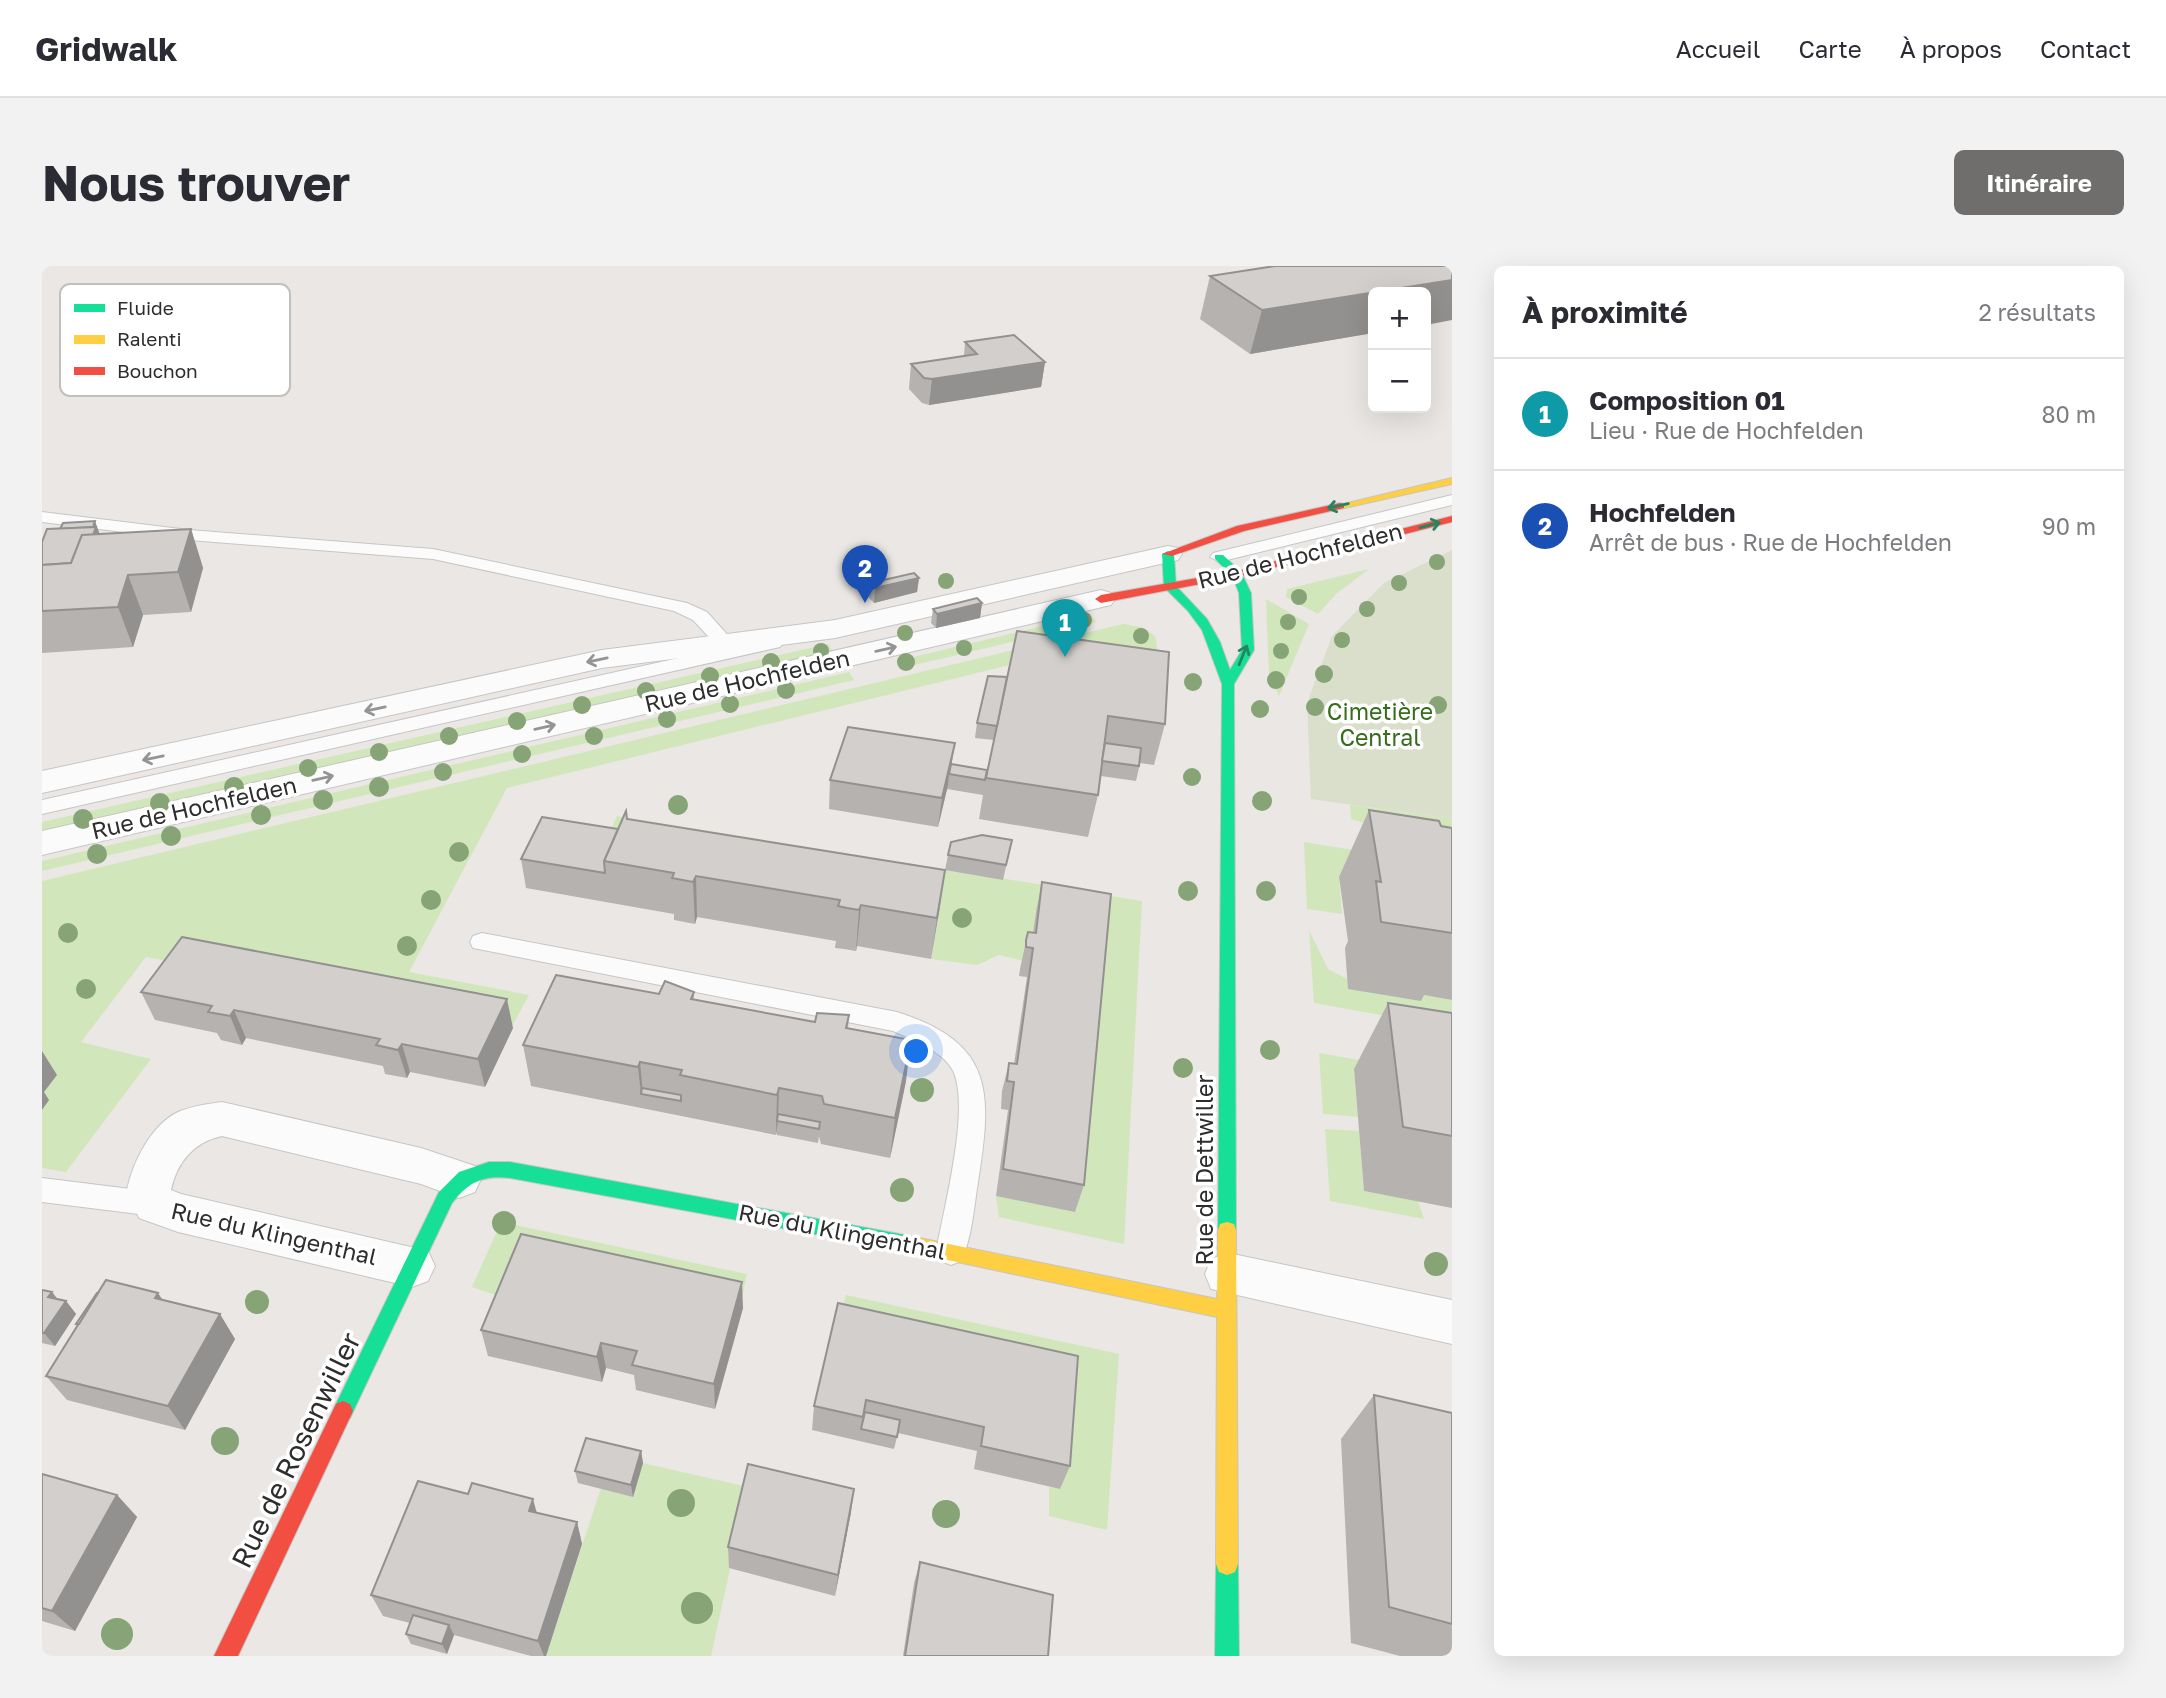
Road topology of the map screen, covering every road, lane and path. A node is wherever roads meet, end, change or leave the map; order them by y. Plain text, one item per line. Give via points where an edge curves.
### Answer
1 (1452, 481) edge
2 (1452, 500) edge
3 (42, 517) edge
4 (1452, 519) edge
5 (1168, 554) junction
6 (1219, 557) junction
7 (1237, 574) junction
8 (1170, 587) junction
9 (1101, 599) joint
10 (835, 629) junction
11 (724, 642) junction
12 (1228, 684) junction
13 (42, 782) edge
14 (42, 807) edge
15 (42, 843) edge
16 (482, 942) dead end
17 (459, 1179) junction
18 (42, 1190) edge
19 (155, 1204) junction
20 (951, 1252) junction
21 (412, 1266) junction
22 (1228, 1292) junction
23 (1452, 1321) edge
24 (226, 1656) edge
25 (1227, 1656) edge

1 -> 5 main road, Rue de Hochfelden via 1241,528
2 - 6 lane
3 - 11 lane via 458,558 680,607 701,616
7 -> 4 main road, Rue de Hochfelden
5 - 6 main road
5 - 8 main road
5 - 10 street, Rue de Hochfelden
6 - 7 main road
7 - 8 main road, Rue de Hochfelden
12 -> 7 main road via 1248,650 1245,593
8 - 9 main road, Rue de Hochfelden
8 - 12 main road, Rue de Dettwiller via 1213,631
15 -> 9 street, Rue de Hochfelden
10 - 11 street, Rue de Hochfelden
10 - 14 lane
11 -> 13 street, Rue de Hochfelden via 602,659
12 - 22 main road, Rue de Dettwiller
16 - 20 lane via 897,1022 925,1034 964,1064 974,1105
17 - 19 street, Rue du Klingenthal via 387,1157 222,1119 192,1125 175,1139 153,1172 149,1190
17 - 20 main road, Rue du Klingenthal via 473,1168 510,1170
17 - 21 main road
18 - 19 lane
19 - 21 street, Rue du Klingenthal
20 - 22 main road, Rue du Klingenthal
21 - 24 main road, Rue de Rosenwiller
22 - 23 street
22 - 25 main road, Rue de Dettwiller

